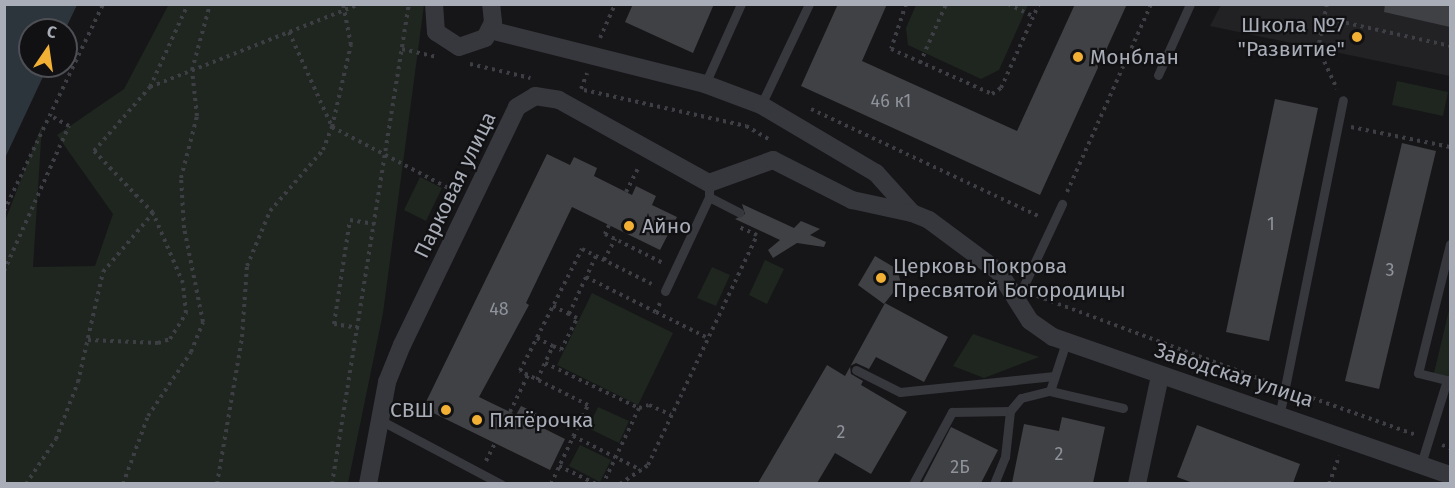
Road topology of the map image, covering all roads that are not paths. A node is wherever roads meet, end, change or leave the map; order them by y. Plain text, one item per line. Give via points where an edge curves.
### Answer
1 (434, 4) edge
2 (491, 4) edge
3 (741, 4) edge
4 (809, 4) edge
5 (1190, 4) edge
6 (490, 30) junction
7 (1158, 75) dead end
8 (705, 84) junction
9 (1343, 100) road end
10 (761, 105) junction
11 (709, 190) junction
12 (1062, 204) road end
13 (735, 210) road end
14 (912, 213) junction
15 (1450, 244) edge
16 (665, 291) road end
17 (1020, 294) junction
18 (1066, 342) junction
19 (856, 370) dead end
20 (1054, 376) junction
21 (1160, 376) junction
22 (1449, 381) edge
23 (1050, 391) junction
24 (1123, 408) dead end
25 (1010, 411) junction
26 (1280, 412) junction
27 (380, 420) junction
28 (1421, 464) junction
29 (1450, 475) edge
30 (368, 483) edge
31 (501, 483) edge
32 (913, 483) edge
33 (994, 483) edge
34 (1137, 483) edge

1 - 6 street via 436,32 450,44 477,44
2 - 6 street
3 - 8 lane
4 - 10 lane
5 - 7 lane
6 - 8 street
8 - 10 street
9 - 26 lane
10 - 14 street via 876,173
11 - 13 lane
11 - 14 street via 773,160 868,205
11 - 16 lane
11 - 27 street, Парковая улица via 647,149 559,100 535,96 518,108 402,345 387,382
12 - 17 lane
14 - 17 street via 929,220 999,272
15 - 22 lane via 1418,373
17 - 18 street, Заводская улица via 1030,321
18 - 20 lane
18 - 21 street, Заводская улица
19 - 20 lane via 900,392
20 - 23 lane
21 - 26 street, Заводская улица
21 - 34 street
22 - 28 lane
23 - 24 lane
23 - 25 lane via 1022,398
25 - 32 lane via 952,412
25 - 33 lane via 1005,457
26 - 28 street, Заводская улица
27 - 30 street, Парковая улица
27 - 31 lane
28 - 29 street, Заводская улица

